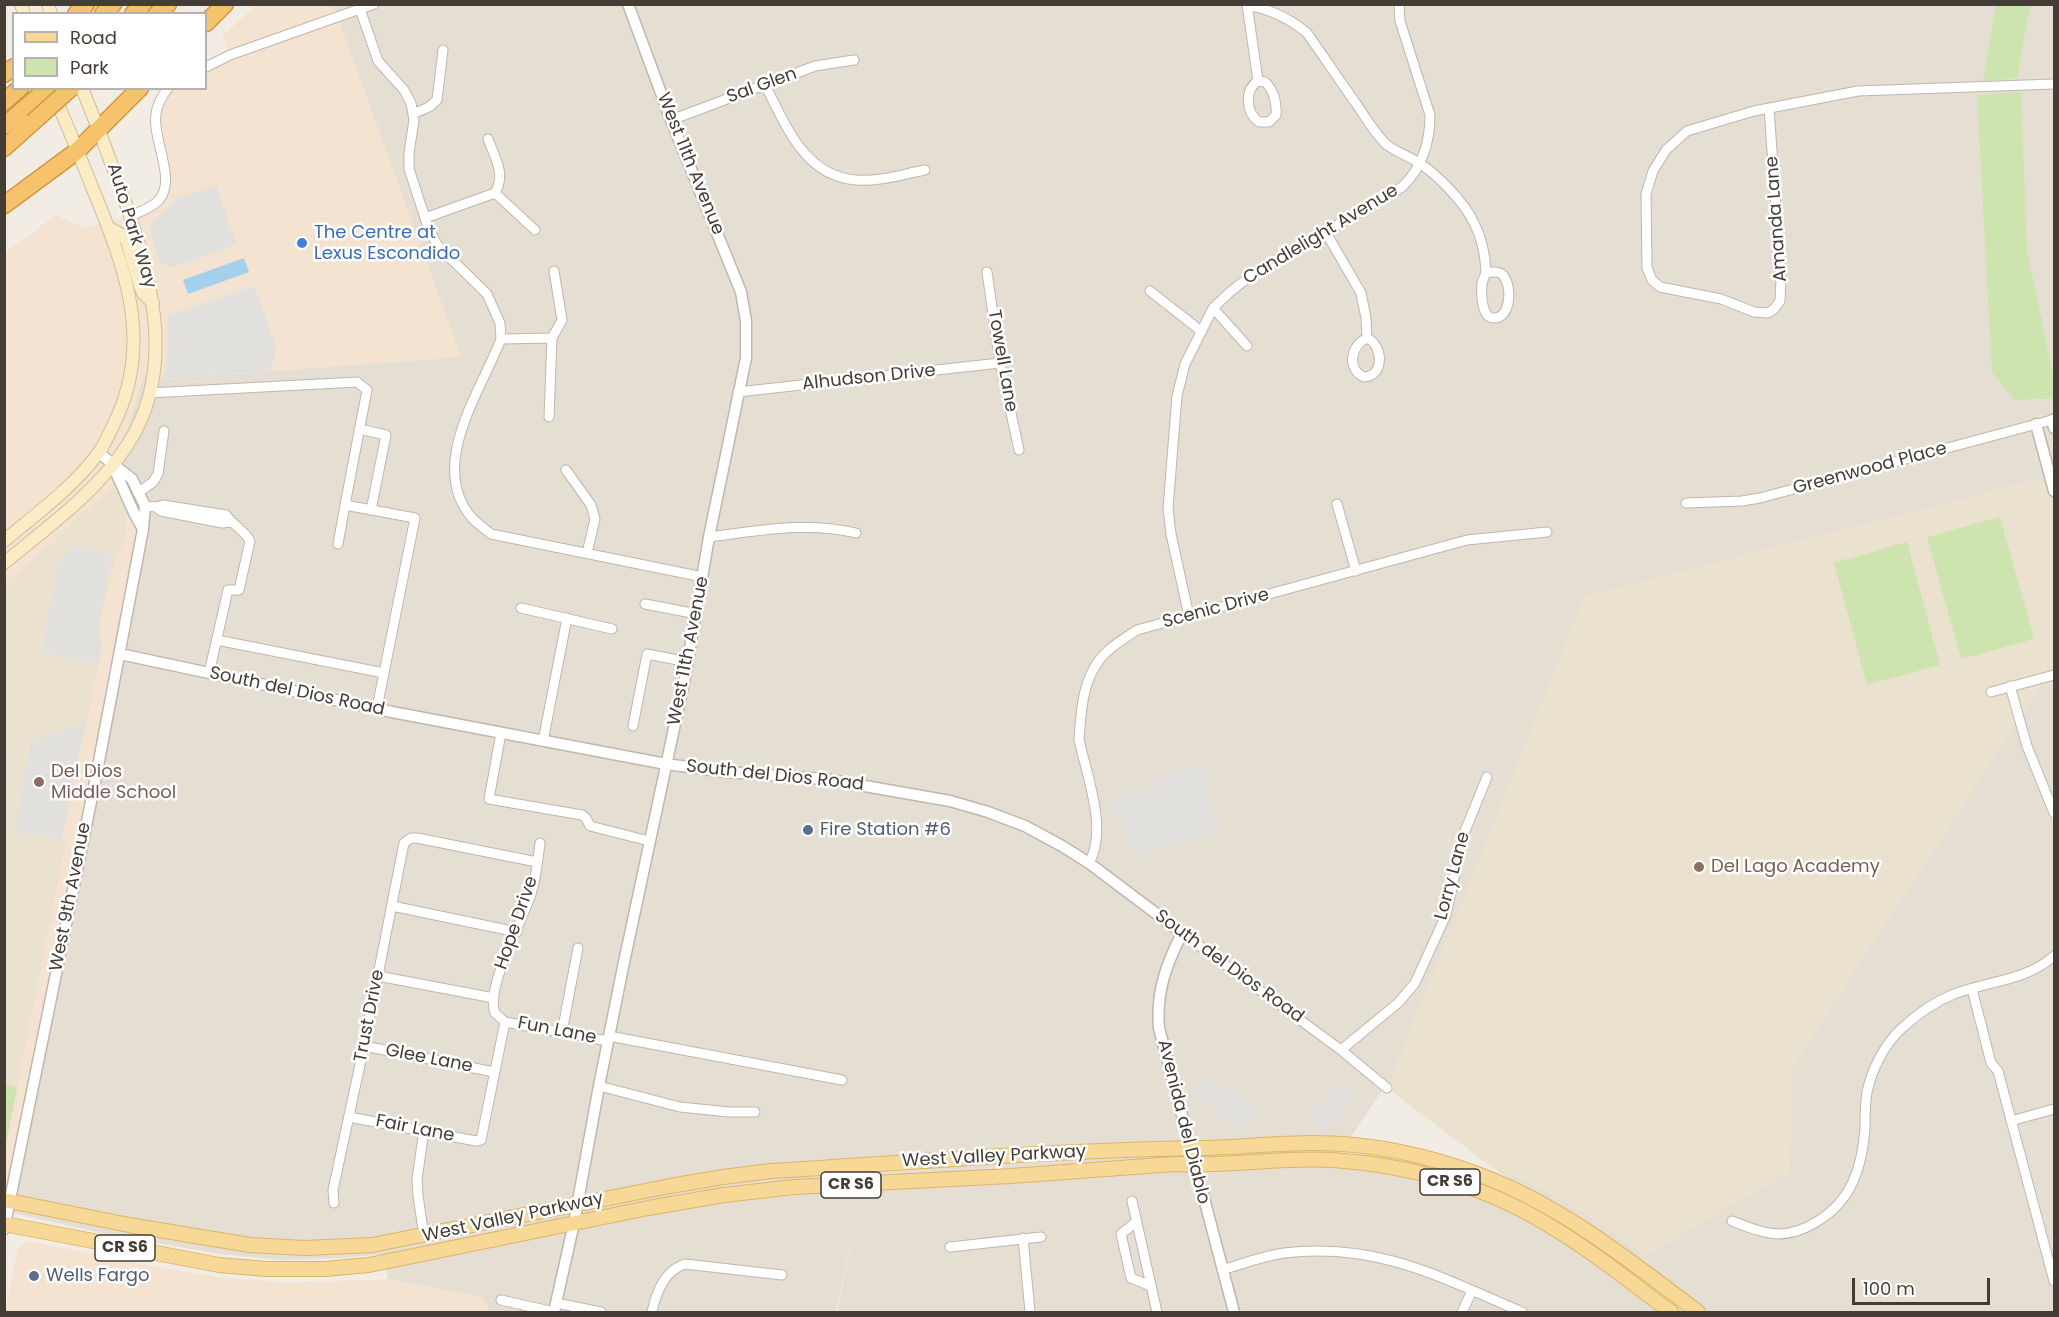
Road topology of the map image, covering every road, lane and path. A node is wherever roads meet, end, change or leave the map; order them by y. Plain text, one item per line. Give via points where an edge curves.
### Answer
1 (225, 4) edge
2 (374, 4) edge
3 (628, 4) edge
4 (1399, 4) edge
5 (1247, 5) edge
6 (360, 9) junction
7 (207, 22) edge
8 (443, 50) dead end
9 (854, 60) dead end
10 (207, 66) edge
11 (1258, 81) junction
12 (2055, 84) edge
13 (765, 85) junction
14 (18, 90) edge
15 (47, 90) edge
16 (51, 90) edge
17 (69, 90) edge
18 (83, 90) edge
19 (138, 90) edge
20 (167, 90) edge
21 (4, 102) edge
22 (1769, 108) junction
23 (413, 114) junction
24 (671, 120) junction
25 (4, 126) edge
26 (99, 130) junction
27 (488, 139) dead end
28 (4, 148) edge
29 (77, 151) junction
30 (1419, 163) junction
31 (925, 170) dead end
32 (495, 193) junction
33 (4, 205) edge
34 (130, 216) junction
35 (425, 218) junction
36 (108, 228) junction
37 (535, 230) dead end
38 (1325, 231) junction
39 (554, 271) dead end
40 (987, 272) dead end
41 (1487, 273) junction
42 (1150, 291) dead end
43 (154, 303) junction
44 (1214, 309) junction
45 (1201, 331) junction
46 (552, 338) junction
47 (1367, 338) dead end
48 (501, 339) junction
49 (1246, 346) dead end
50 (1000, 363) junction
51 (738, 392) junction
52 (149, 393) junction
53 (549, 417) dead end
54 (2036, 424) junction
55 (2053, 424) edge
56 (359, 429) junction
57 (164, 431) dead end
58 (1019, 450) dead end
59 (99, 453) junction
60 (112, 464) junction
61 (566, 470) dead end
62 (2055, 491) edge
63 (138, 493) junction
64 (1686, 503) dead end
65 (1337, 504) dead end
66 (345, 505) junction
67 (151, 507) junction
68 (371, 510) junction
69 (143, 529) junction
70 (1547, 532) dead end
71 (856, 533) dead end
72 (709, 537) junction
73 (4, 541) edge
74 (338, 544) dead end
75 (587, 553) junction
76 (4, 563) edge
77 (1356, 571) junction
78 (703, 577) junction
79 (645, 604) dead end
80 (521, 609) dead end
81 (697, 614) junction
82 (1189, 616) junction
83 (567, 618) junction
84 (612, 629) dead end
85 (217, 640) junction
86 (120, 654) junction
87 (688, 662) junction
88 (209, 673) junction
89 (384, 673) junction
90 (2055, 675) edge
91 (2010, 686) junction
92 (1991, 692) dead end
93 (377, 708) junction
94 (633, 726) dead end
95 (501, 733) junction
96 (543, 741) junction
97 (666, 764) junction
98 (1486, 777) dead end
99 (2055, 813) edge
100 (650, 841) junction
101 (540, 843) dead end
102 (537, 862) junction
103 (1089, 863) junction
104 (392, 906) junction
105 (517, 932) junction
106 (1182, 933) junction
107 (578, 948) dead end
108 (2055, 956) edge
109 (378, 976) junction
110 (1972, 989) junction
111 (494, 998) junction
112 (505, 1022) junction
113 (562, 1032) junction
114 (609, 1038) junction
115 (364, 1046) junction
116 (1341, 1050) junction
117 (494, 1072) junction
118 (842, 1080) dead end
119 (599, 1086) junction
120 (1387, 1088) dead end
121 (2055, 1109) edge
122 (755, 1112) dead end
123 (349, 1117) junction
124 (2011, 1121) junction
125 (424, 1131) junction
126 (1189, 1148) junction
127 (1194, 1165) junction
128 (7, 1200) edge
129 (1132, 1201) dead end
130 (334, 1203) dead end
131 (578, 1205) junction
132 (1732, 1221) dead end
133 (1137, 1222) junction
134 (574, 1223) junction
135 (5, 1226) edge
136 (424, 1236) junction
137 (1041, 1237) dead end
138 (1023, 1238) junction
139 (2055, 1241) edge
140 (2044, 1243) junction
141 (950, 1247) dead end
142 (1222, 1270) junction
143 (782, 1275) dead end
144 (2055, 1281) edge
145 (1151, 1286) junction
146 (1472, 1291) junction
147 (501, 1300) dead end
148 (555, 1309) edge
149 (601, 1312) edge
150 (652, 1312) edge
151 (1030, 1312) edge
152 (1157, 1312) edge
153 (1234, 1312) edge
154 (1462, 1312) edge
155 (1522, 1312) edge
156 (1671, 1312) edge
157 (1698, 1312) edge

1 - 7 highway
2 - 6 street
3 - 24 street, West 11th Avenue
4 - 30 street, Candlelight Avenue via 1400,21 1430,115 1426,151
5 - 11 street
5 - 30 street via 1265,8 1307,33 1388,145
6 - 10 street
6 - 23 street via 378,61 404,90
8 - 23 street via 436,100
9 - 13 street, Sal Glen via 816,66
11 - 11 street via 1248,94 1252,115 1259,122 1269,122 1276,115 1272,90
12 - 22 street, Amanda Lane via 1858,91
13 - 24 street, Sal Glen
13 - 31 street via 799,148 825,171 857,180
14 - 21 highway
15 - 25 highway
16 - 29 main road, Auto Park Way
17 - 28 highway, bridge
18 - 26 main road, Auto Park Way
19 - 26 highway
20 - 34 street via 156,115 166,181 164,192 158,201
22 - 22 street, Amanda Lane via 1687,131 1666,150 1653,171 1646,194 1647,268 1660,287 1721,299 1754,312 1768,313 1780,300
23 - 35 street via 409,169
24 - 51 street, West 11th Avenue via 741,292 746,358
26 - 29 highway
26 - 34 main road, Auto Park Way
27 - 32 street via 500,170
29 - 33 highway
29 - 36 main road, Auto Park Way
30 - 38 street, Candlelight Avenue via 1402,187
30 - 41 street via 1439,177 1473,220 1484,245
32 - 35 street
32 - 37 street
34 - 43 main road, Auto Park Way
35 - 48 street via 437,245 487,294 500,323
36 - 43 main road via 127,241 140,286
36 - 59 main road, Auto Park Way via 131,302 133,368 124,401
38 - 44 street, Candlelight Avenue via 1252,275
38 - 47 street via 1361,293
39 - 46 street via 562,320
40 - 50 street, Towell Lane
41 - 41 street via 1482,283 1483,308 1488,316 1500,317 1508,306 1507,283 1499,273
42 - 45 street
43 - 52 main road, Auto Park Way via 156,349
44 - 45 street, Candlelight Avenue
44 - 49 street
45 - 82 street, Candlelight Avenue via 1185,364 1177,396 1168,508
46 - 48 street
46 - 53 street
48 - 75 street via 460,434 453,473 459,494 472,518 491,534
50 - 51 street, Alhudson Drive
50 - 58 street, Towell Lane
51 - 72 street, West 11th Avenue
52 - 56 street via 357,382 366,390
52 - 60 main road, Auto Park Way via 133,436
54 - 55 street, Greenwood Place
54 - 62 street
54 - 64 street, Greenwood Place via 1760,498
56 - 66 street
56 - 68 street via 386,435
57 - 63 street via 158,474
59 - 60 street
59 - 73 main road, Auto Park Way via 68,487
60 - 63 street via 132,479
60 - 69 street
60 - 76 main road, Auto Park Way via 72,507
61 - 75 street via 591,505 596,519
63 - 67 street
65 - 77 street
66 - 68 street
66 - 74 street
67 - 69 street, West 9th Avenue
67 - 85 street via 231,522 248,536 249,549 239,590 228,590
68 - 89 street via 415,518
69 - 86 street, West 9th Avenue
70 - 77 street, Scenic Drive via 1467,540
71 - 72 street via 804,526
72 - 78 street, West 11th Avenue
75 - 78 street
77 - 82 street, Scenic Drive
78 - 81 street, West 11th Avenue
79 - 81 street
80 - 83 street
81 - 87 street, West 11th Avenue
82 - 103 street, Scenic Drive via 1137,630 1097,663 1085,688 1079,740 1097,837
83 - 84 street
83 - 96 street
85 - 88 street
85 - 89 street
86 - 88 street, South del Dios Road
86 - 128 street, West 9th Avenue
87 - 94 street via 647,654
87 - 97 street, West 11th Avenue
88 - 93 street, South del Dios Road
89 - 93 street
90 - 91 street
91 - 92 street
91 - 99 street via 2027,746
93 - 95 street, South del Dios Road
95 - 96 street, South del Dios Road
95 - 100 street via 489,799 582,815 590,826
96 - 97 street, South del Dios Road
97 - 100 street, West 11th Avenue
97 - 103 street, South del Dios Road via 825,779 950,801 1024,826
98 - 116 street, Lorry Lane via 1463,837 1446,915 1415,983 1398,1003
100 - 114 street, West 11th Avenue
101 - 102 street, Hope Drive
102 - 104 street, Trust Drive via 411,838 404,843
102 - 105 street, Hope Drive
103 - 106 street, South del Dios Road
104 - 105 street
104 - 109 street, Trust Drive
105 - 111 street, Hope Drive via 504,955
106 - 116 street, South del Dios Road
106 - 126 street, Avenida del Diablo via 1160,986 1158,1012
107 - 113 street
108 - 110 street via 2029,973
109 - 111 street
109 - 115 street, Trust Drive
110 - 124 street
110 - 132 street via 1926,1009 1887,1046 1867,1095 1858,1173 1828,1215 1805,1229 1777,1235
111 - 112 street via 495,1013
112 - 113 street, Fun Lane
112 - 117 street
113 - 114 street, Fun Lane
114 - 118 street, Fun Lane
114 - 119 street, West 11th Avenue
115 - 117 street, Glee Lane
115 - 123 street, Trust Drive
116 - 120 street, South del Dios Road
117 - 125 street, Fair Lane via 481,1140
119 - 122 street via 680,1107
119 - 131 street, West 11th Avenue
121 - 124 street
123 - 125 street, Fair Lane
123 - 130 street, Trust Drive via 333,1190
124 - 140 street
125 - 136 street via 417,1196
126 - 127 street, Avenida del Diablo
126 - 131 main road, West Valley Parkway / CR S6 via 771,1172 670,1186
126 - 157 main road, West Valley Parkway / CR S6 via 1353,1145 1441,1161 1513,1188 1558,1211
127 - 134 main road, West Valley Parkway / CR S6 via 794,1187 670,1204
127 - 142 street, Avenida del Diablo
127 - 156 main road, West Valley Parkway / CR S6 via 1332,1160 1442,1179 1544,1221
128 - 135 street, West 9th Avenue
128 - 136 main road, West Valley Parkway / CR S6 via 268,1247 372,1245
129 - 133 street
131 - 134 street, West 11th Avenue
131 - 136 main road, West Valley Parkway / CR S6
133 - 145 street
133 - 145 street via 1121,1234 1131,1278
134 - 135 main road, West Valley Parkway / CR S6 via 369,1265 325,1269 219,1265
134 - 148 street, West 11th Avenue
137 - 138 street
138 - 141 street
138 - 151 street
139 - 140 street
140 - 144 street
142 - 146 street via 1282,1254 1371,1254 1412,1265
142 - 153 street, Avenida del Diablo
143 - 150 street via 685,1264 665,1278
145 - 152 street
146 - 154 street
146 - 155 street
147 - 148 street
148 - 149 street

